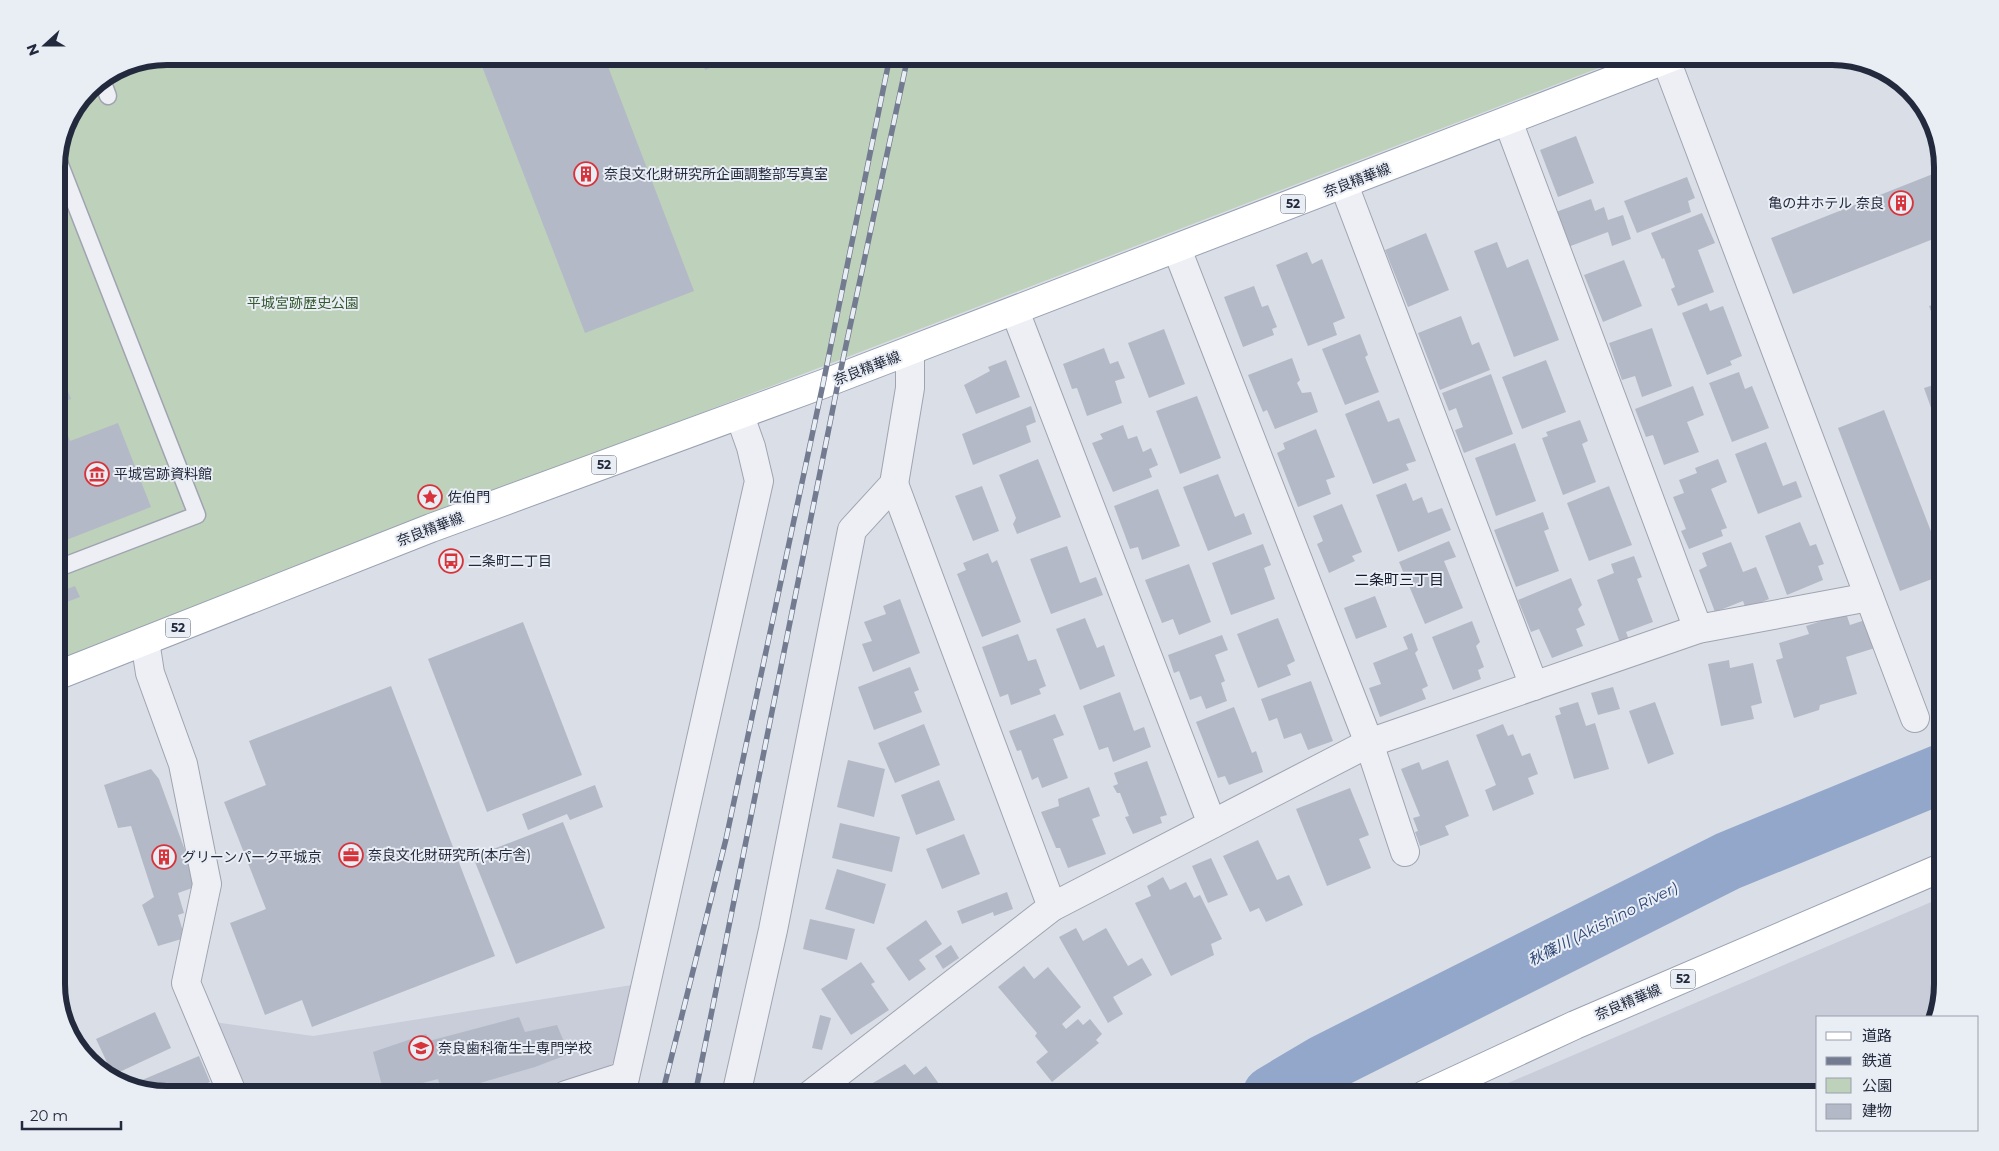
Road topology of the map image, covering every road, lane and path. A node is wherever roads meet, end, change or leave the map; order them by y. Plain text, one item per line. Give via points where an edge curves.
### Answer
1 (1653, 65) edge
2 (1674, 65) edge
3 (104, 86) edge
4 (108, 96) dead end
5 (1508, 121) junction
6 (65, 177) edge
7 (1344, 185) junction
8 (1177, 248) junction
9 (1015, 311) junction
10 (910, 351) junction
11 (740, 416) junction
12 (894, 484) junction
13 (65, 566) edge
14 (1869, 597) junction
15 (1698, 629) junction
16 (145, 641) junction
17 (65, 672) edge
18 (1534, 686) junction
19 (1915, 718) dead end
20 (1369, 743) junction
21 (1212, 824) junction
22 (1405, 852) dead end
23 (1934, 871) edge
24 (1052, 907) junction
25 (623, 1085) edge
26 (229, 1086) edge
27 (738, 1086) edge
28 (822, 1086) edge
29 (1443, 1086) edge

1 - 5 main road, 奈良精華線 / 52
2 - 14 street
3 - 4 lane
5 - 7 main road, 奈良精華線 / 52
5 - 15 street
6 - 13 lane via 197,515
7 - 8 main road, 奈良精華線 / 52
7 - 18 street
8 - 9 main road, 奈良精華線 / 52
8 - 20 street
9 - 10 main road, 奈良精華線 / 52
9 - 21 street
10 - 11 main road, 奈良精華線 / 52
10 - 12 street via 910,388
11 - 16 main road, 奈良精華線 / 52 via 431,528
11 - 25 street via 759,480
12 - 24 street
12 - 27 street via 852,530
14 - 15 street
14 - 19 street
15 - 18 street
16 - 17 main road, 奈良精華線 / 52
16 - 26 street via 150,673 183,764 207,884 186,982
18 - 20 street
20 - 21 street
20 - 22 street
21 - 24 street
23 - 29 main road, 奈良精華線 / 52 via 1566,1029
24 - 28 street

